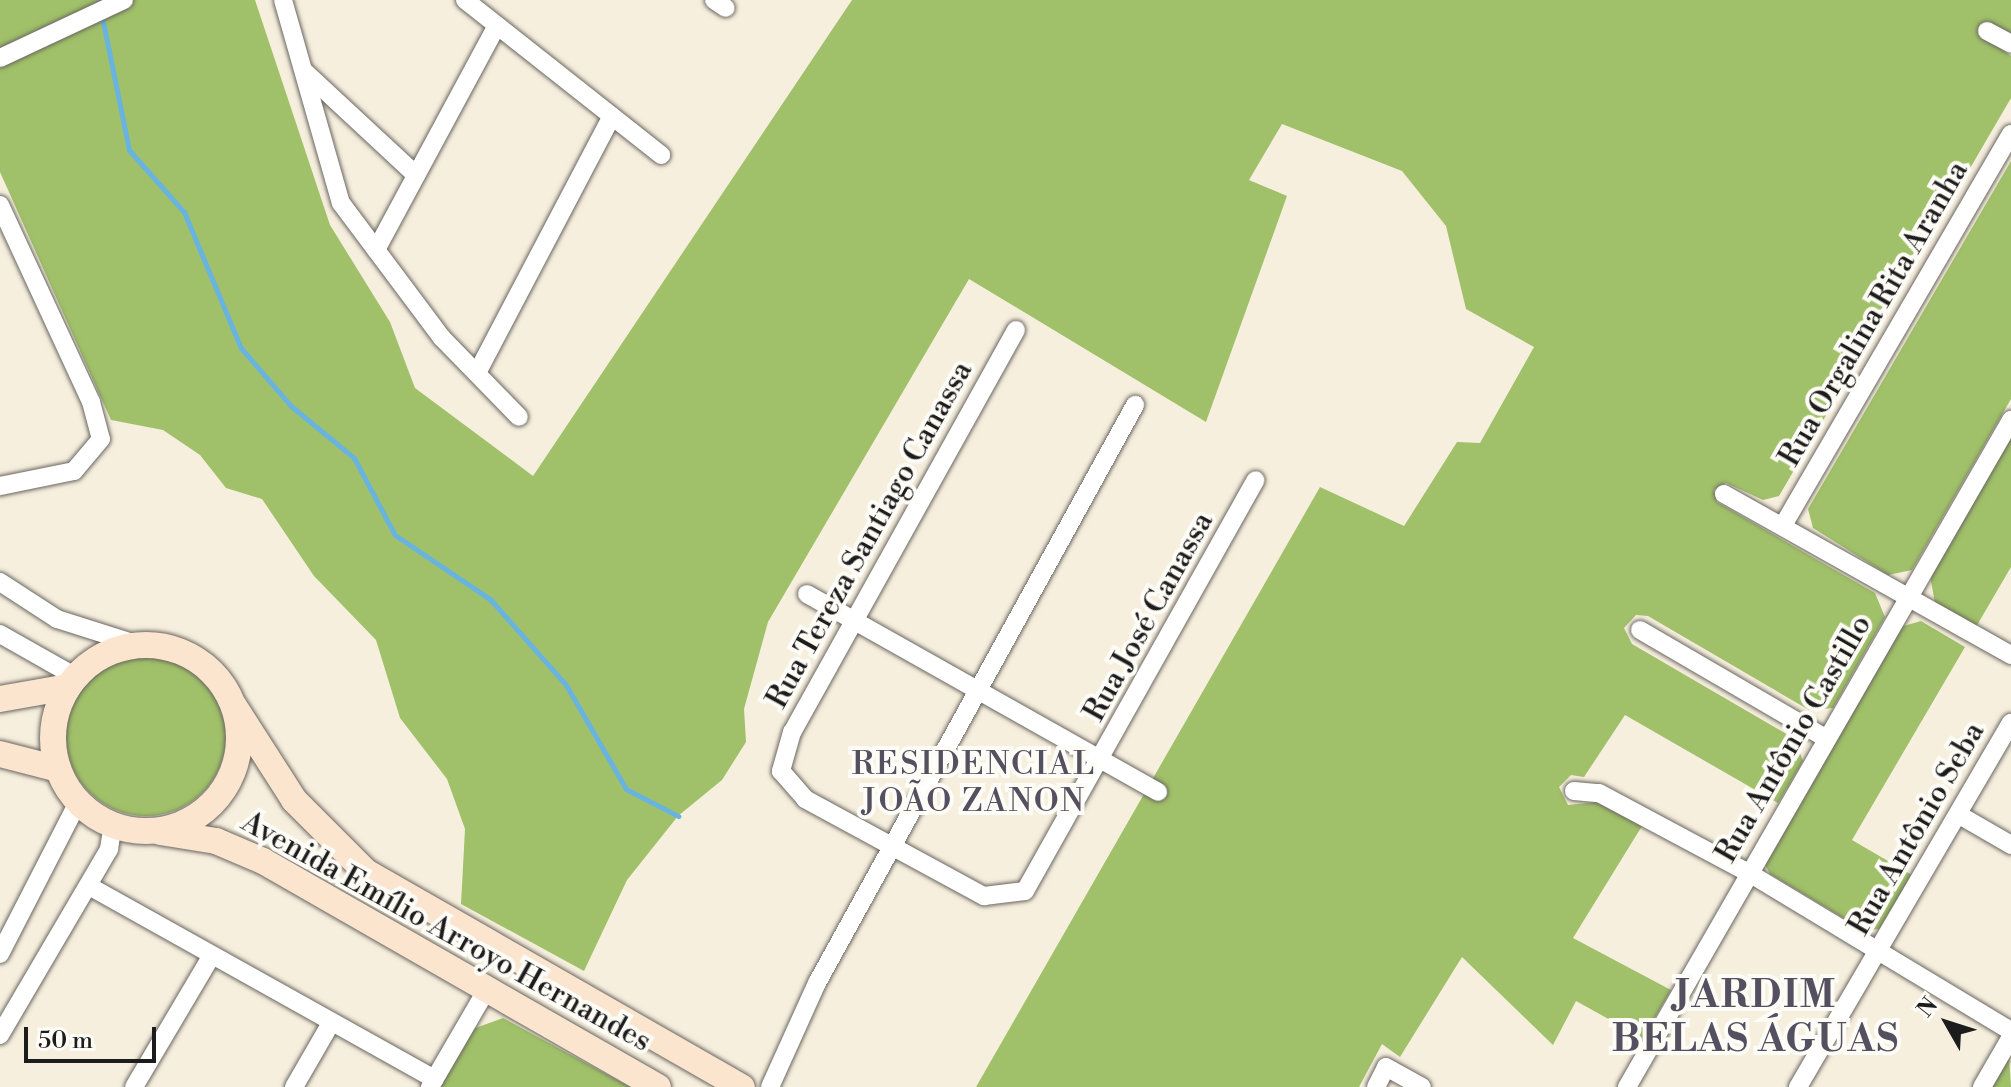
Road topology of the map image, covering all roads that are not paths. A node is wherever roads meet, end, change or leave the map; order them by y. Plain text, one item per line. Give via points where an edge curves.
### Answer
1 (124, 0) edge
2 (283, 0) edge
3 (465, 0) edge
4 (497, 25) junction
5 (1987, 31) dead end
6 (2011, 44) edge
7 (0, 58) edge
8 (302, 69) junction
9 (612, 116) junction
10 (2011, 134) edge
11 (661, 155) dead end
12 (416, 175) junction
13 (0, 205) edge
14 (376, 250) junction
15 (1016, 330) dead end
16 (477, 373) junction
17 (1135, 405) dead end
18 (519, 417) dead end
19 (2011, 420) edge
20 (1256, 480) dead end
21 (0, 486) edge
22 (1724, 494) dead end
23 (1785, 522) junction
24 (0, 582) edge
25 (807, 594) dead end
26 (1909, 596) junction
27 (854, 620) junction
28 (1640, 630) dead end
29 (0, 634) edge
30 (139, 645) junction
31 (2011, 655) edge
32 (72, 682) junction
33 (977, 690) junction
34 (0, 699) edge
35 (234, 706) junction
36 (2011, 723) edge
37 (1827, 739) junction
38 (0, 754) edge
39 (1101, 760) junction
40 (58, 769) junction
41 (1574, 791) dead end
42 (1158, 792) dead end
43 (78, 802) junction
44 (1961, 816) junction
45 (113, 825) junction
46 (153, 831) junction
47 (2011, 845) edge
48 (892, 846) junction
49 (1749, 873) junction
50 (89, 886) junction
51 (1880, 951) junction
52 (0, 954) edge
53 (507, 955) junction
54 (211, 957) junction
55 (487, 989) junction
56 (331, 1023) junction
57 (2, 1026) edge
58 (2011, 1031) edge
59 (2011, 1037) edge
60 (432, 1083) edge
61 (134, 1087) edge
62 (294, 1087) edge
63 (658, 1087) edge
64 (742, 1087) edge
65 (770, 1087) edge
66 (1376, 1087) edge
67 (1422, 1087) edge
68 (1627, 1087) edge
69 (1798, 1087) edge
70 (1982, 1087) edge

1 - 7 street
2 - 8 street
3 - 4 street
4 - 9 street
4 - 12 street
5 - 6 street
8 - 12 street
8 - 14 street via 341,203
9 - 11 street
9 - 16 street
10 - 23 street, Rua Orgalina Rita Aranha
12 - 14 street
13 - 21 street via 91,402 101,439 74,471
14 - 16 street
15 - 27 street, Rua Tereza Santiago Canassa
16 - 18 street
17 - 33 street
19 - 26 street, Rua Antônio Castillo
20 - 39 street, Rua José Canassa
22 - 23 street
23 - 26 street
24 - 30 street via 57,619
25 - 27 street
26 - 31 street
26 - 37 street, Rua Antônio Castillo
27 - 33 street
27 - 48 street, Rua Tereza Santiago Canassa via 792,732 781,771 805,799
28 - 37 street
29 - 32 street
30 - 32 main road via 115,650
30 - 35 main road via 196,660
32 - 34 main road
32 - 40 main road via 53,727
33 - 39 street
33 - 48 street
35 - 46 main road via 238,755 217,798 188,820
35 - 53 main road, Avenida Emílio Arroyo Hernandes via 327,838 398,893
36 - 44 street, Rua Antônio Seba
37 - 49 street, Rua Antônio Castillo
38 - 40 main road
39 - 42 street
39 - 48 street, Rua José Canassa via 1038,873 1011,898 984,896
40 - 43 main road
41 - 49 street via 1599,793
43 - 45 main road
43 - 52 street
44 - 47 street
44 - 51 street, Rua Antônio Seba
45 - 46 main road
45 - 50 street
46 - 55 main road, Avenida Emílio Arroyo Hernandes via 240,849
48 - 65 street
49 - 51 street
49 - 68 street, Rua Antônio Castillo
50 - 54 street
50 - 57 street
51 - 58 street
51 - 69 street, Rua Antônio Seba
53 - 55 main road
53 - 64 main road, Avenida Emílio Arroyo Hernandes
54 - 56 street
54 - 61 street
55 - 60 street
55 - 63 main road, Avenida Emílio Arroyo Hernandes
56 - 60 street
56 - 62 street
59 - 70 street
66 - 67 street via 1386,1067

